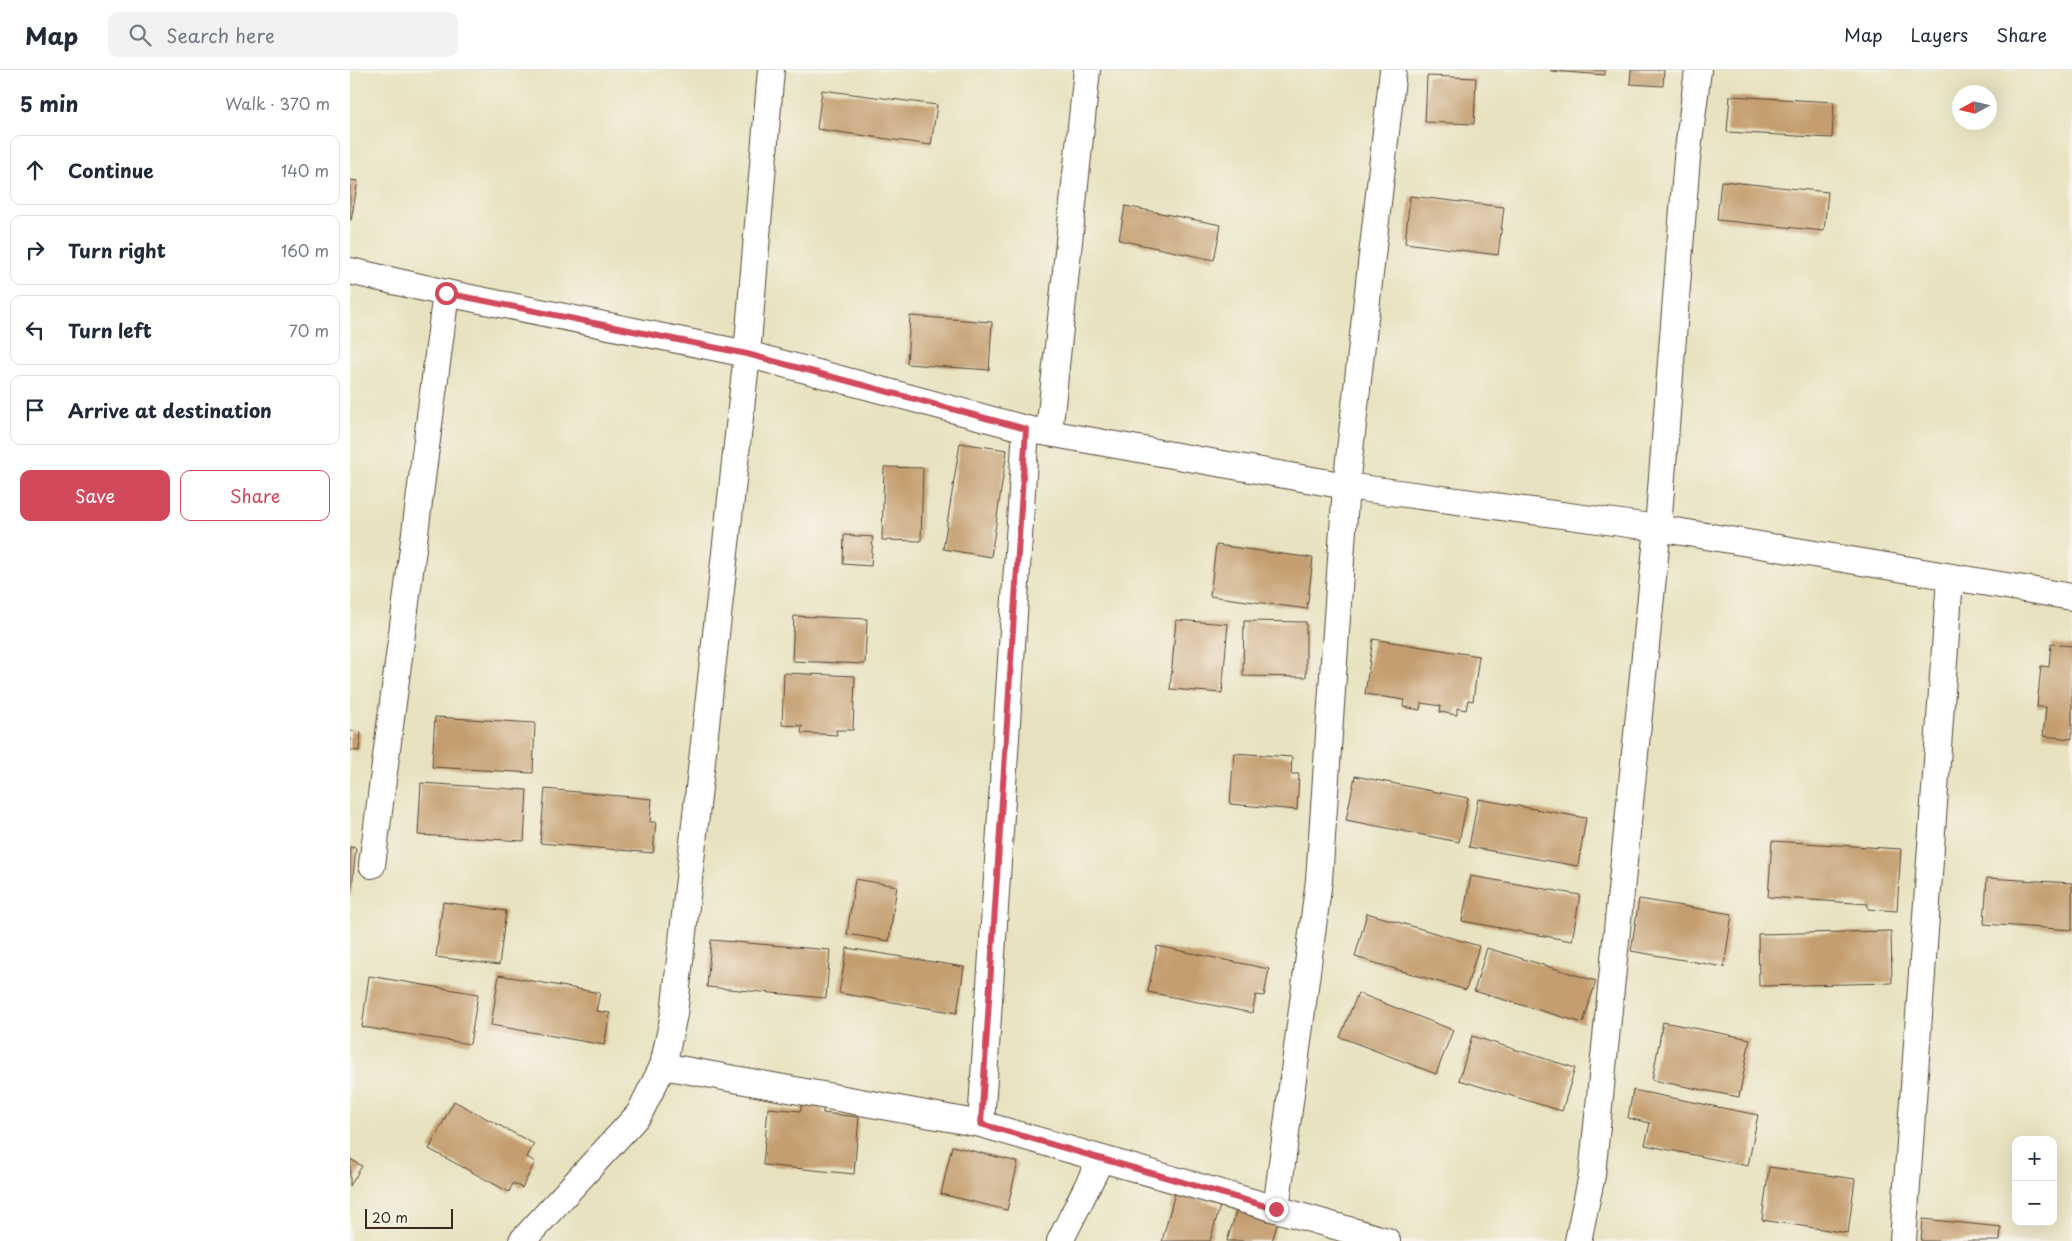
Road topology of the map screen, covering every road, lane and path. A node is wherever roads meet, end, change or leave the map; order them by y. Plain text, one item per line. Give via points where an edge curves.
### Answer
1 (770, 70) edge
2 (1087, 70) edge
3 (1393, 70) edge
4 (1698, 70) edge
5 (350, 271) edge
6 (446, 293) junction
7 (747, 354) junction
8 (1038, 431) junction
9 (1346, 486) junction
10 (1658, 528) junction
11 (1950, 578) junction
12 (2072, 597) edge
13 (372, 865) dead end
14 (662, 1066) junction
15 (981, 1124) junction
16 (1101, 1159) junction
17 (1276, 1209) junction
18 (522, 1241) edge
19 (1060, 1241) edge
20 (1387, 1241) edge
21 (1578, 1241) edge
22 (1903, 1241) edge

1 - 7 street
2 - 8 street
3 - 9 street
4 - 10 street via 1686,168
5 - 6 street
6 - 7 street
6 - 13 street
7 - 8 street
7 - 14 street via 680,970
8 - 9 street
8 - 15 street
9 - 10 street
9 - 17 street via 1319,880
10 - 11 street
10 - 21 street via 1592,1174
11 - 12 street
11 - 22 street
14 - 15 street
14 - 18 street via 640,1114
15 - 16 street
16 - 17 street
16 - 19 street
17 - 20 street

